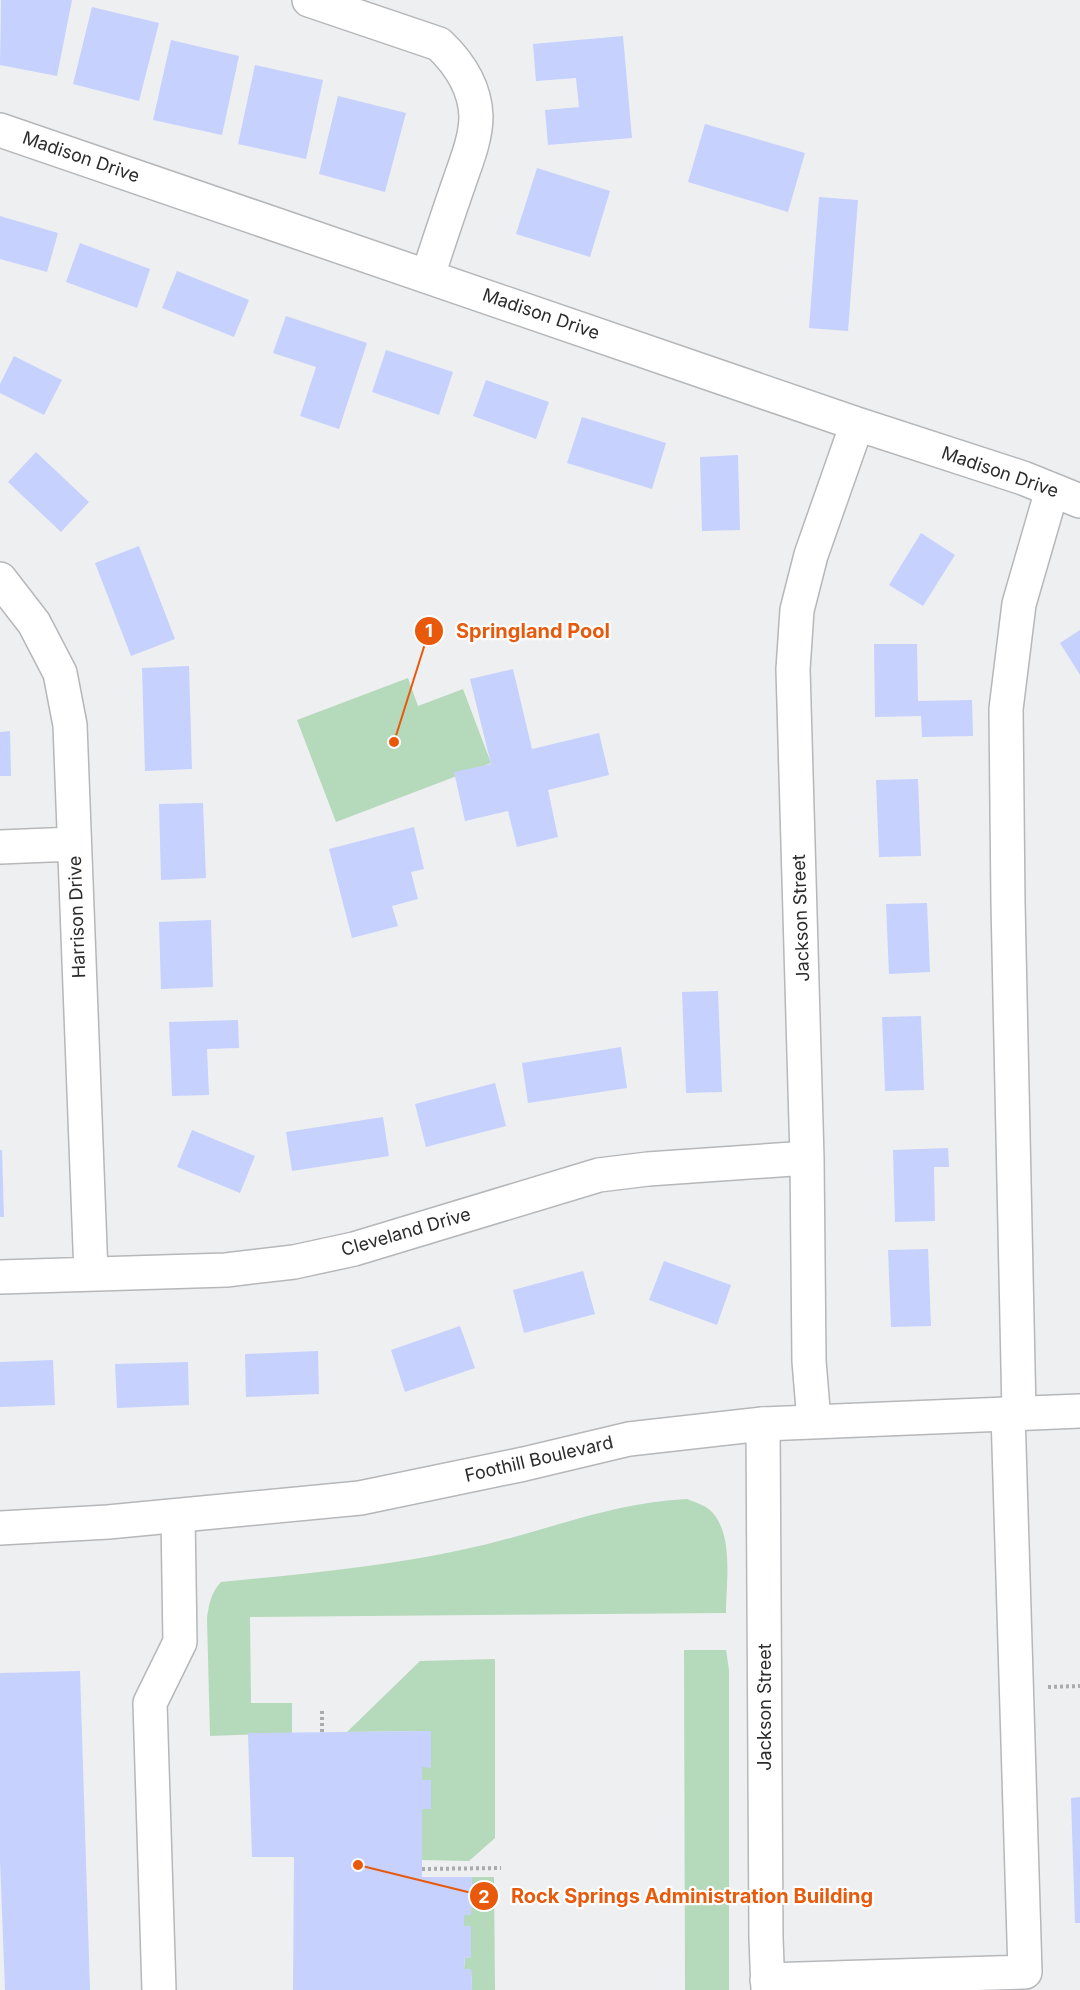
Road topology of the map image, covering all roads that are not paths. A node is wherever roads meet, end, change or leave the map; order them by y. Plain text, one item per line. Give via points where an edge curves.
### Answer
1 (309, 0) edge
2 (0, 130) edge
3 (428, 275) junction
4 (857, 424) junction
5 (1066, 496) edge
6 (0, 579) edge
7 (74, 844) junction
8 (0, 847) edge
9 (807, 1158) junction
10 (92, 1274) junction
11 (0, 1277) edge
12 (1080, 1411) edge
13 (1013, 1413) junction
14 (814, 1421) junction
15 (763, 1424) junction
16 (178, 1516) junction
17 (0, 1528) edge
18 (767, 1985) edge
19 (159, 1990) edge

1 - 3 street via 439,44 463,72 476,116 473,141
2 - 3 street, Madison Drive
3 - 4 street, Madison Drive
4 - 5 street, Madison Drive via 1023,478
4 - 9 street, Jackson Street via 811,555 797,610 793,669
5 - 13 street via 1019,604 1006,709
6 - 7 street, Harrison Drive via 34,623 60,673 70,724
7 - 8 street
7 - 10 street, Harrison Drive
9 - 10 street, Cleveland Drive via 599,1175 354,1249 294,1262 226,1270
9 - 14 street, Jackson Street via 809,1361
10 - 11 street, Cleveland Drive
12 - 13 street, Foothill Boulevard
13 - 14 street, Foothill Boulevard
13 - 18 street via 1025,1972
14 - 15 street, Foothill Boulevard
15 - 16 street, Foothill Boulevard via 629,1439 360,1498
15 - 18 street, Jackson Street
16 - 17 street, Foothill Boulevard
16 - 19 street via 180,1642 150,1703

